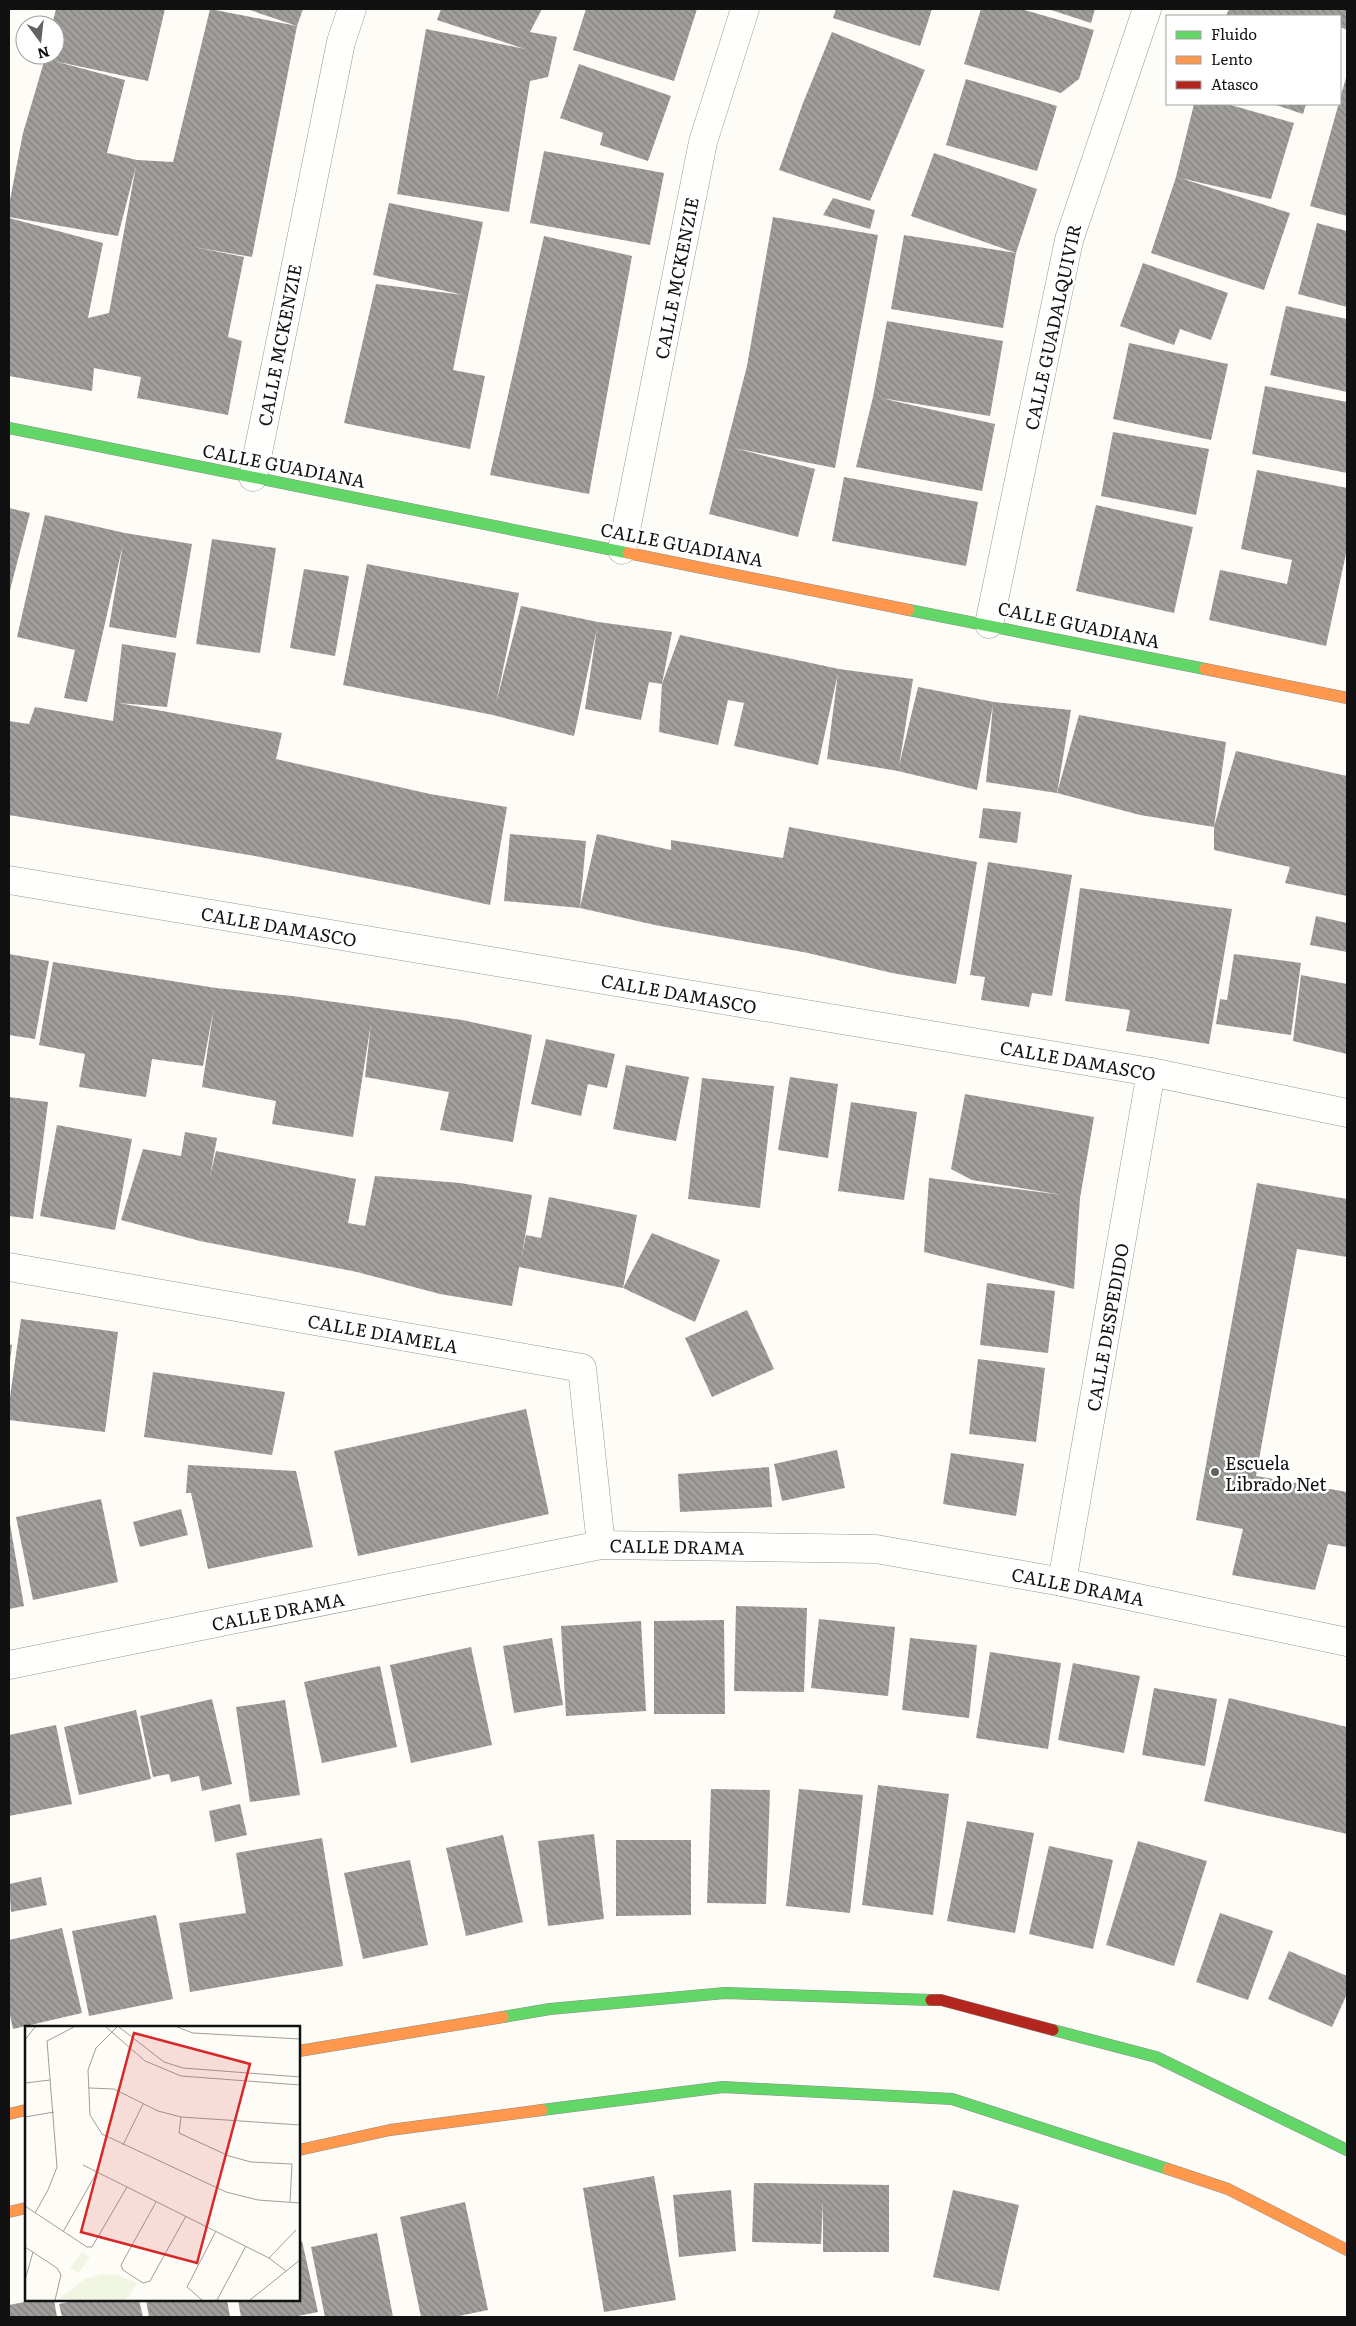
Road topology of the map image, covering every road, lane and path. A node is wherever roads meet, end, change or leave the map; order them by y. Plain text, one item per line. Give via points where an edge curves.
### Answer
1 (352, 9) edge
2 (745, 9) edge
3 (1147, 9) edge
4 (9, 428) edge
5 (253, 477) junction
6 (622, 550) junction
7 (989, 624) junction
8 (1347, 698) edge
9 (9, 880) edge
10 (1151, 1072) junction
11 (1347, 1113) edge
12 (9, 1267) edge
13 (601, 1545) junction
14 (1062, 1582) junction
15 (1347, 1642) edge
16 (9, 1666) edge
17 (300, 2052) edge
18 (25, 2110) edge
19 (9, 2114) edge
20 (300, 2150) edge
21 (1347, 2150) edge
22 (25, 2208) edge
23 (9, 2212) edge
24 (1347, 2250) edge

1 - 5 street, CALLE MCKENZIE via 341,42
2 - 6 street, CALLE MCKENZIE via 703,142
3 - 7 street, CALLE GUADALQUIVIR via 1069,240
4 - 5 main road, CALLE GUADIANA
5 - 6 main road, CALLE GUADIANA
6 - 7 main road, CALLE GUADIANA
7 - 8 main road, CALLE GUADIANA
9 - 10 street, CALLE DAMASCO
10 - 11 street, CALLE DAMASCO
10 - 14 street, CALLE DESPEDIDO
12 - 13 street, CALLE DIAMELA via 582,1368
13 - 14 street, CALLE DRAMA via 876,1549
13 - 16 street, CALLE DRAMA
14 - 15 street, CALLE DRAMA
17 - 21 main road via 550,2009 725,1992 941,2000 1156,2057
18 - 19 main road
20 - 24 main road via 390,2130 723,2086 952,2100 1228,2189
22 - 23 main road

